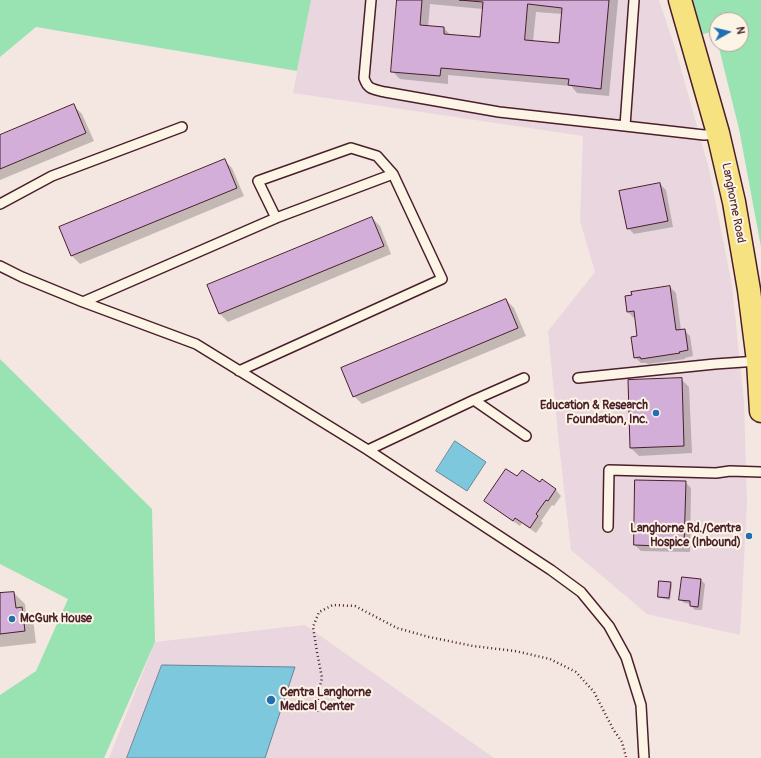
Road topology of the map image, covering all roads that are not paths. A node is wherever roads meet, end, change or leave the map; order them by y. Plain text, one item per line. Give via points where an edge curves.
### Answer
1 (371, 0) edge
2 (634, 0) edge
3 (680, 0) edge
4 (625, 126) junction
5 (182, 128) dead end
6 (718, 134) junction
7 (393, 174) junction
8 (0, 204) edge
9 (276, 218) junction
10 (0, 266) edge
11 (83, 302) junction
12 (758, 361) junction
13 (239, 370) junction
14 (524, 378) dead end
15 (578, 378) dead end
16 (474, 400) junction
17 (761, 411) edge
18 (526, 436) dead end
19 (368, 450) junction
20 (761, 472) edge
21 (608, 527) dead end
22 (644, 758) edge

1 - 4 lane via 364,78 366,85 372,89 499,112
2 - 4 lane
3 - 6 main road, Langhorne Road
4 - 6 lane via 704,136
5 - 8 lane via 52,176
6 - 12 main road, Langhorne Road via 734,202
7 - 9 lane
7 - 9 lane via 378,156 351,148 258,181
7 - 13 lane via 442,279
9 - 11 lane
10 - 11 lane
11 - 13 lane via 196,344
12 - 15 lane
12 - 17 main road, Langhorne Road
13 - 19 lane
14 - 16 lane
16 - 18 lane
16 - 19 lane
19 - 22 lane via 581,592 609,626 626,657 641,705
20 - 21 lane via 609,470

